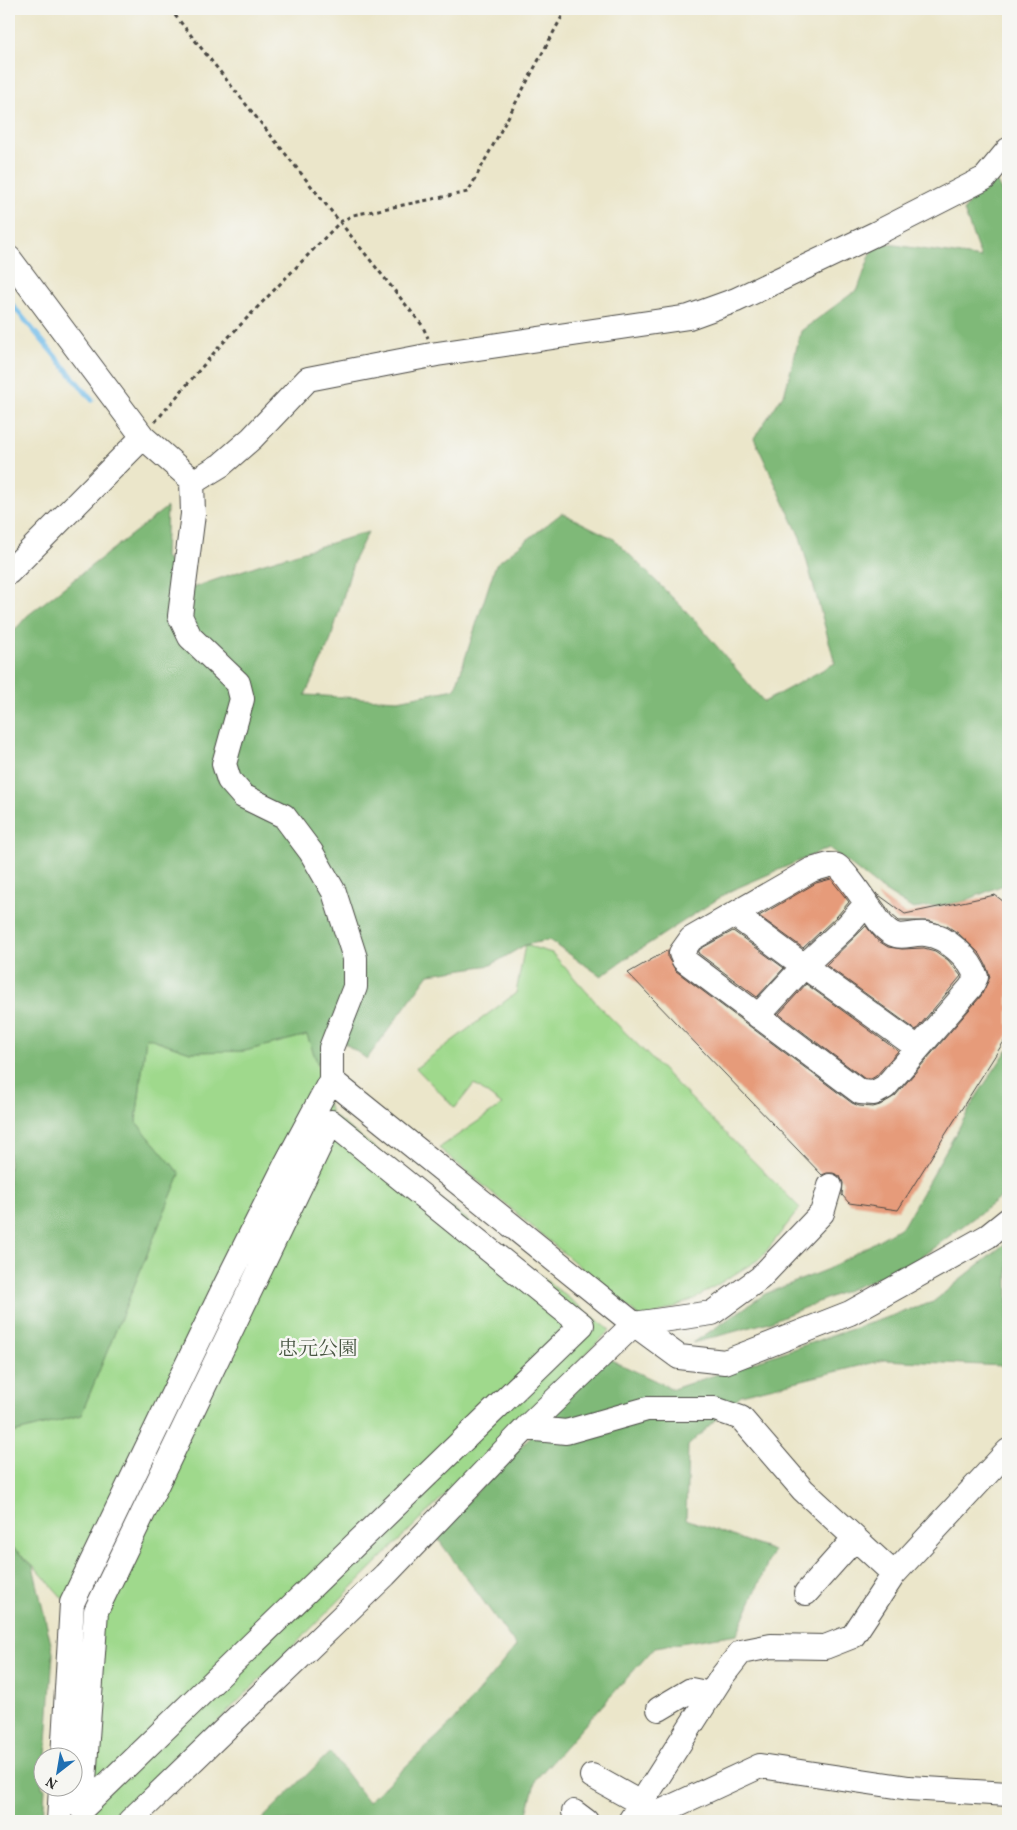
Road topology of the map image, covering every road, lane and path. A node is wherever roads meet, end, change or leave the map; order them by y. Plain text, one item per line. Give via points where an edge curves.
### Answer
1 (170, 9) edge
2 (566, 9) edge
3 (1008, 150) edge
4 (340, 222) junction
5 (9, 258) edge
6 (437, 354) junction
7 (143, 437) junction
8 (192, 480) junction
9 (9, 572) edge
10 (866, 904) junction
11 (735, 914) junction
12 (804, 966) junction
13 (758, 1016) junction
14 (918, 1048) junction
15 (331, 1080) junction
16 (331, 1122) joint
17 (830, 1186) dead end
18 (1008, 1220) edge
19 (634, 1324) junction
20 (526, 1428) junction
21 (1008, 1451) edge
22 (855, 1538) junction
23 (894, 1574) junction
24 (806, 1593) dead end
25 (711, 1694) junction
26 (659, 1709) dead end
27 (64, 1748) edge
28 (592, 1776) dead end
29 (1008, 1794) edge
30 (60, 1798) edge
31 (638, 1815) edge
32 (59, 1821) edge
33 (130, 1821) edge

1 - 4 path
2 - 4 path via 468,192 353,215
3 - 6 street via 985,178 736,300 689,317
4 - 6 path via 422,325
4 - 7 path via 219,347
5 - 7 street
6 - 8 street via 308,379 252,438 221,465
7 - 8 street
7 - 9 street
8 - 15 street via 193,514 180,616 190,637 238,683 242,700 224,764 226,772 243,796 284,816 311,852 334,892 355,958 354,987 331,1048
10 - 11 street via 845,873 837,866 829,865 811,870
10 - 12 street
10 - 14 street via 892,933 903,937 927,934 948,942 974,969 976,977 971,987
11 - 12 street
11 - 13 street via 691,939 682,953 684,960
12 - 13 street
12 - 14 street
13 - 14 street via 860,1092 874,1093 885,1087
15 - 19 street
15 - 27 street via 225,1286 72,1603
16 - 16 street via 96,1611 82,1809 582,1325
17 - 19 street via 822,1213 760,1278 712,1313
18 - 19 street via 988,1236 850,1313 725,1362 679,1357
19 - 20 street
20 - 22 street via 566,1432 647,1409 714,1409 741,1418 803,1490
20 - 33 street via 385,1575
21 - 23 street
22 - 23 street
22 - 24 street
23 - 25 street via 853,1636 825,1647 771,1646 741,1652
25 - 26 street via 691,1690
25 - 31 street
28 - 31 street
29 - 31 street via 909,1788 760,1766
30 - 32 street

